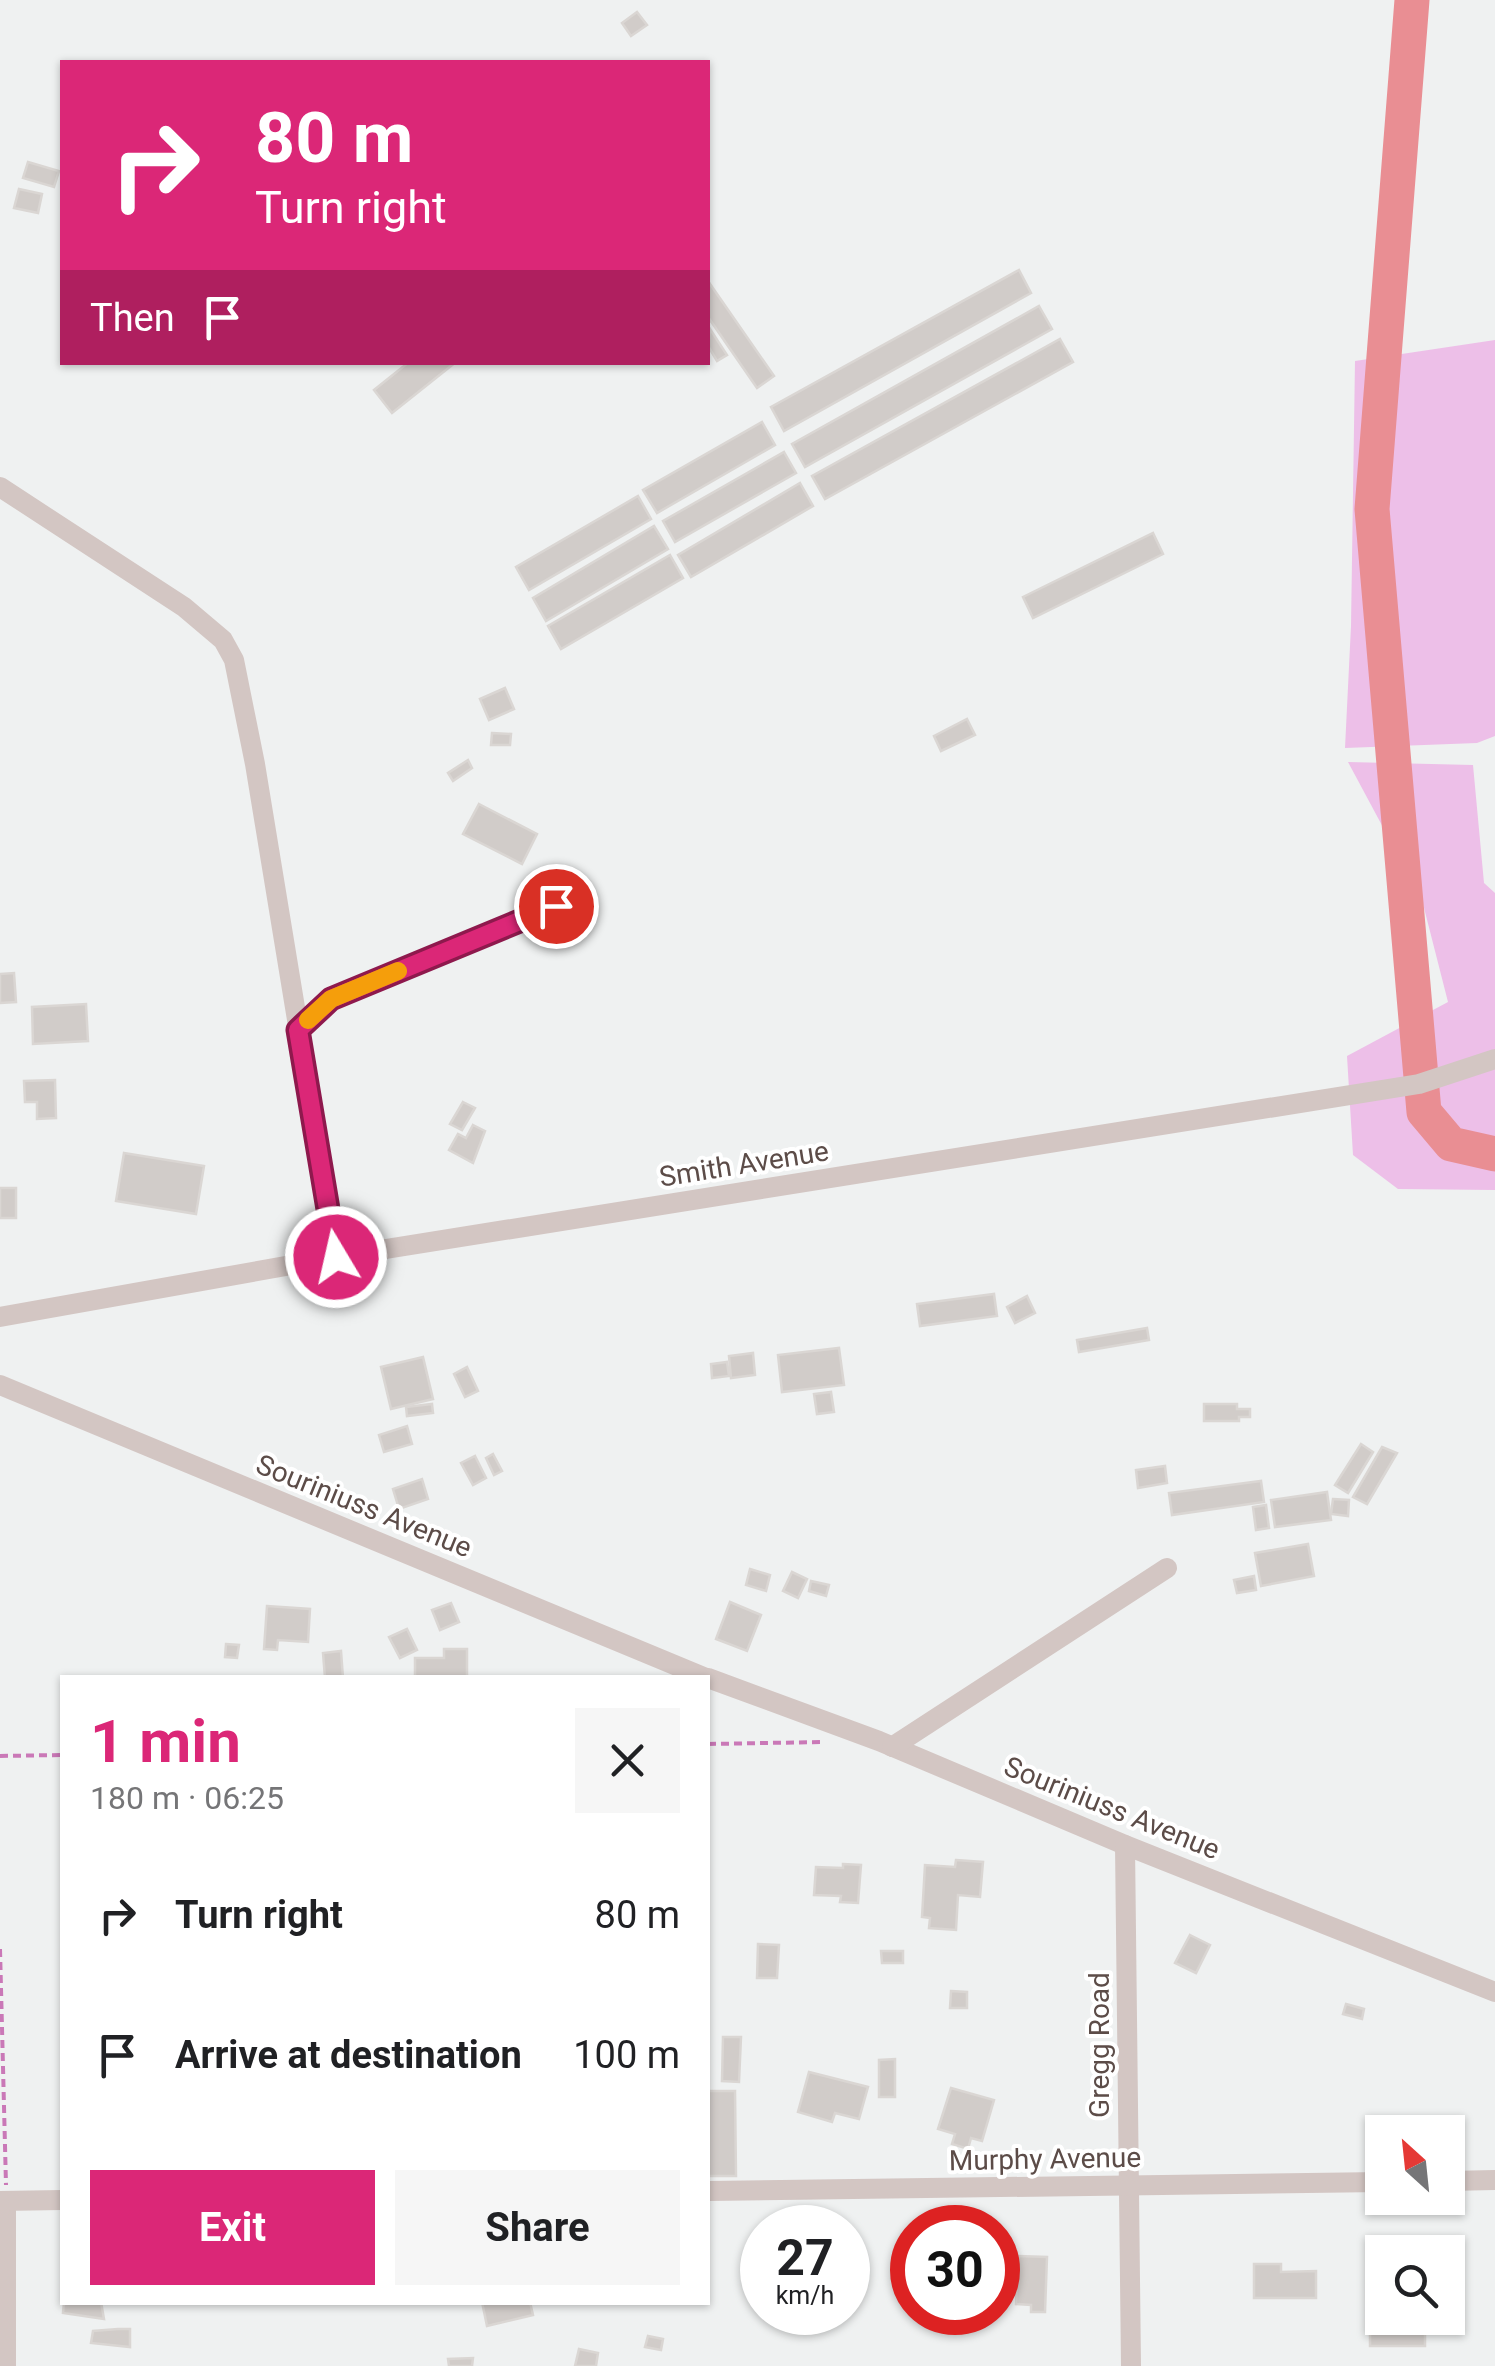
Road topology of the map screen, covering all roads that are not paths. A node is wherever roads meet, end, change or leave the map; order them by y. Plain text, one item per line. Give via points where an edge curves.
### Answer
1 (0, 487) edge
2 (556, 906) dead end
3 (298, 1030) junction
4 (1495, 1059) edge
5 (336, 1257) junction
6 (0, 1317) edge
7 (0, 1386) edge
8 (1167, 1568) dead end
9 (700, 1675) edge
10 (710, 1679) edge
11 (892, 1747) junction
12 (1125, 1844) junction
13 (1495, 1992) edge
14 (1495, 2180) edge
15 (1465, 2181) edge
16 (1365, 2182) edge
17 (1128, 2186) junction
18 (710, 2191) edge
19 (60, 2200) edge
20 (3, 2201) edge
21 (6, 2366) edge
22 (1131, 2366) edge

1 - 3 street via 223,640 241,683
2 - 3 street via 331,999
3 - 5 street
4 - 5 street, Smith Avenue via 1420,1084
5 - 6 street, Smith Avenue
7 - 9 street, Souriniuss Avenue
8 - 11 street
10 - 11 street, Souriniuss Avenue
11 - 12 street, Souriniuss Avenue
12 - 13 street, Souriniuss Avenue
12 - 17 street, Gregg Road
14 - 15 street
16 - 17 street, Murphy Avenue
17 - 18 street, Murphy Avenue
17 - 22 street, Gregg Road
19 - 20 street
20 - 21 street

